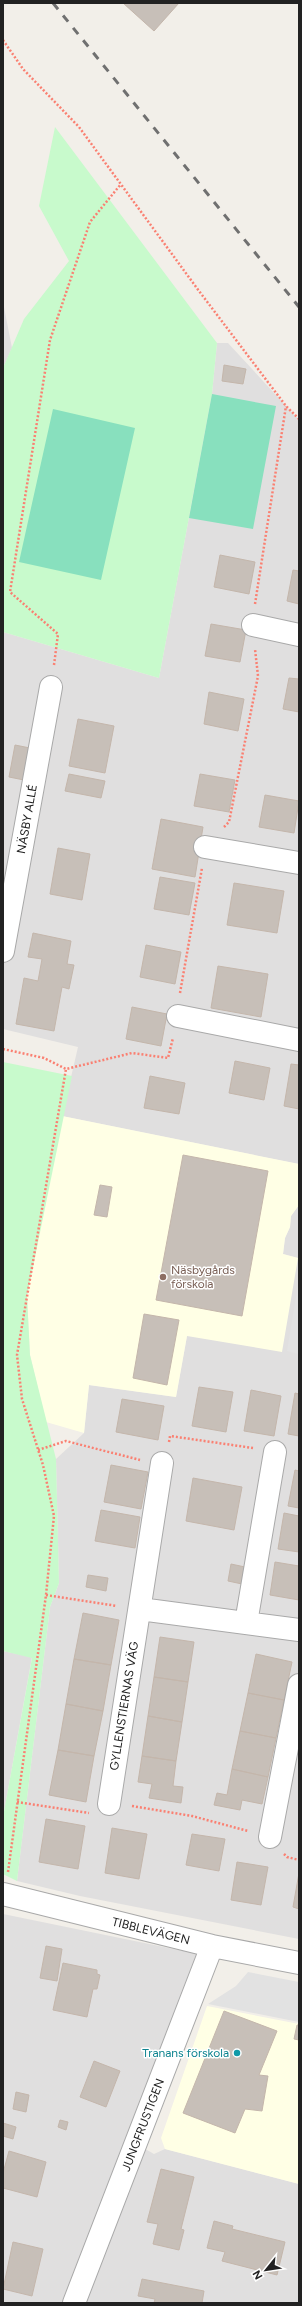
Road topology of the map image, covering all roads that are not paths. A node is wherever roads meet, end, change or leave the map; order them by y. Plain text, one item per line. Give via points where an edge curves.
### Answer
1 (253, 625) road end
2 (299, 635) edge
3 (51, 687) road end
4 (205, 847) road end
5 (299, 863) edge
6 (3, 951) edge
7 (178, 1016) road end
8 (299, 1040) edge
9 (275, 1452) road end
10 (162, 1463) road end
11 (140, 1609) junction
12 (246, 1623) junction
13 (299, 1630) edge
14 (299, 1685) edge
15 (109, 1804) road end
16 (270, 1837) road end
17 (4, 1894) edge
18 (212, 1946) junction
19 (299, 1963) edge
20 (74, 2303) edge

1 - 2 street
3 - 6 street, NÄSBY ALLÉ
4 - 5 street
7 - 8 street
9 - 12 street
10 - 11 street, GYLLENSTIERNAS VÄG
11 - 12 street
11 - 15 street, GYLLENSTIERNAS VÄG
12 - 13 street
14 - 16 street
17 - 18 street, TIBBLEVÄGEN
18 - 19 street, TIBBLEVÄGEN
18 - 20 street, JUNGFRUSTIGEN

